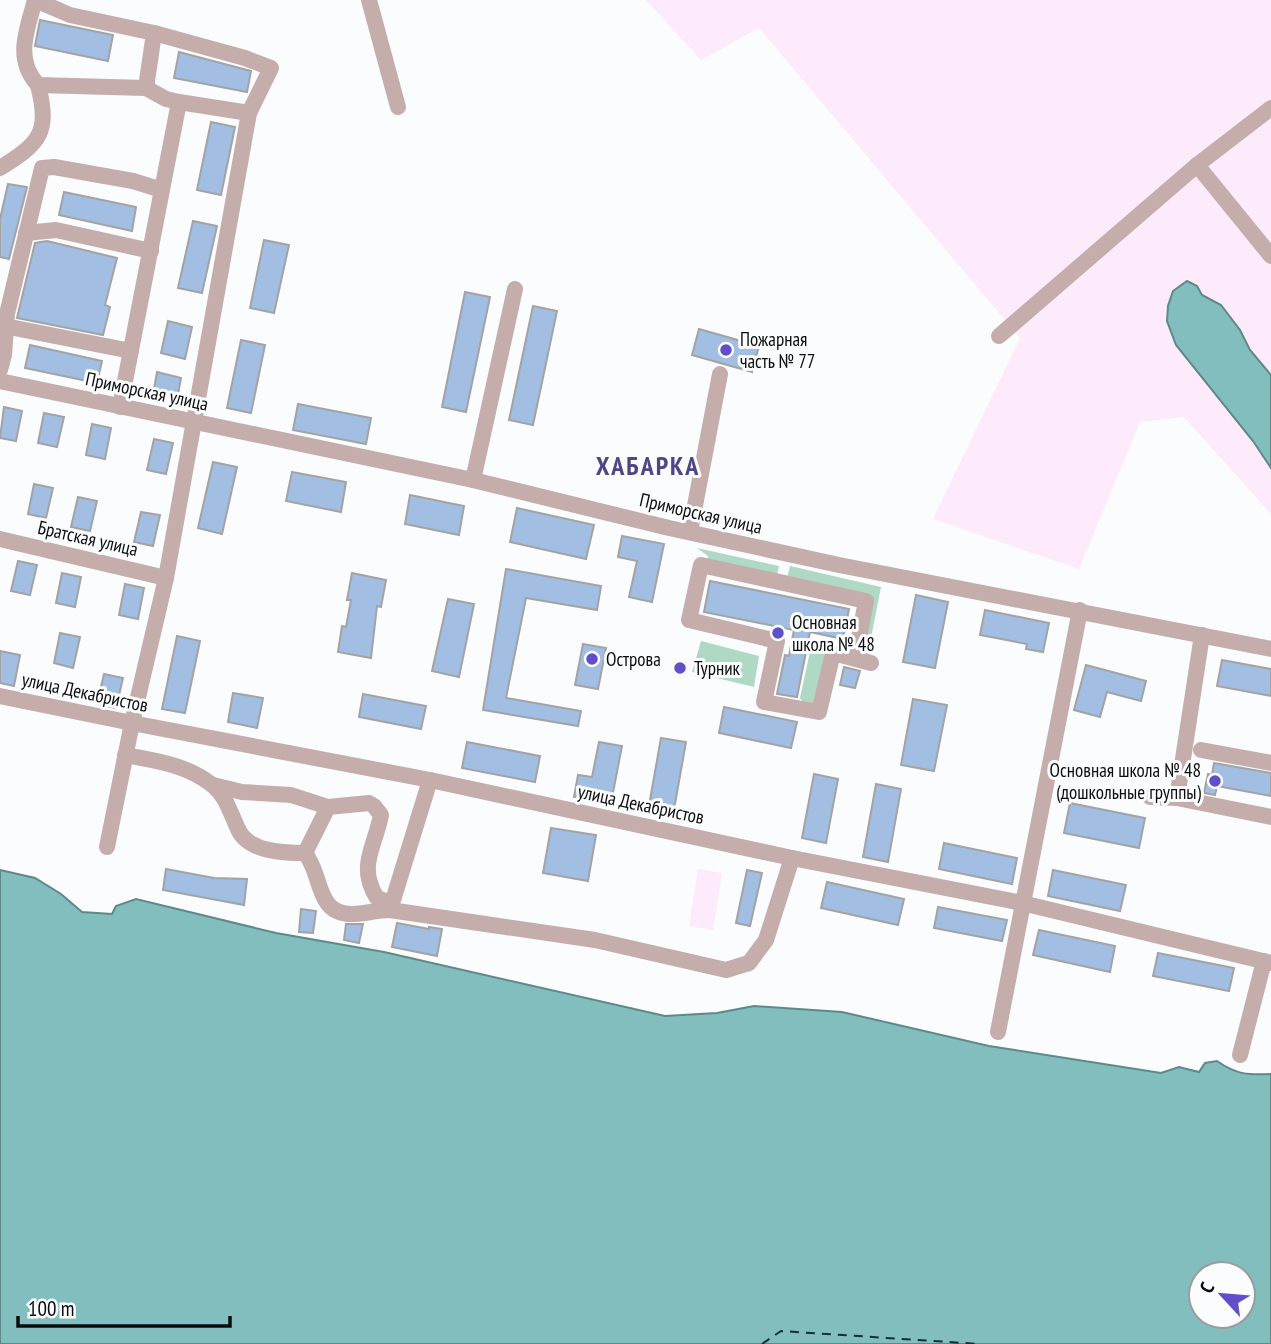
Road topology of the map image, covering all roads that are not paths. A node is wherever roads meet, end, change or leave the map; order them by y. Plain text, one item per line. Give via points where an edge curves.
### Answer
1 (35, 0) edge
2 (369, 0) edge
3 (154, 33) junction
4 (38, 85) junction
5 (146, 88) junction
6 (179, 102) junction
7 (398, 107) dead end
8 (1271, 108) edge
9 (249, 113) junction
10 (30, 148) junction
11 (1197, 165) junction
12 (0, 168) edge
13 (42, 169) junction
14 (162, 190) junction
15 (26, 233) junction
16 (150, 251) junction
17 (1271, 256) edge
18 (514, 289) dead end
19 (3, 326) edge
20 (999, 336) dead end
21 (131, 351) junction
22 (0, 370) edge
23 (720, 374) dead end
24 (0, 381) edge
25 (120, 407) junction
26 (192, 422) junction
27 (473, 480) junction
28 (690, 532) junction
29 (0, 539) edge
30 (166, 578) junction
31 (1080, 610) junction
32 (1202, 635) junction
33 (1271, 649) edge
34 (855, 659) junction
35 (871, 663) dead end
36 (0, 696) edge
37 (132, 723) junction
38 (1201, 750) dead end
39 (125, 755) junction
40 (1271, 763) edge
41 (430, 780) junction
42 (213, 785) junction
43 (1150, 797) dead end
44 (1177, 798) junction
45 (328, 807) junction
46 (1271, 817) edge
47 (107, 847) dead end
48 (305, 853) junction
49 (792, 858) junction
50 (1022, 904) junction
51 (391, 906) junction
52 (1268, 962) edge
53 (998, 1032) dead end
54 (1240, 1055) dead end

1 - 3 street via 70,15
1 - 4 street via 23,44 24,61
2 - 7 street
3 - 5 street
3 - 9 street via 271,68
4 - 5 street
4 - 10 street via 41,131
5 - 6 street
6 - 9 street
6 - 14 street
8 - 11 street
9 - 26 street
10 - 12 street
10 - 13 street
11 - 17 street
11 - 20 street
13 - 14 street via 54,167
13 - 15 street
14 - 16 street
15 - 16 street via 56,230
15 - 19 street
16 - 21 street
18 - 27 street
19 - 21 street
19 - 22 street
21 - 25 street
23 - 28 street
24 - 25 street, Приморская улица
25 - 26 street, Приморская улица
26 - 27 street, Приморская улица
26 - 30 street
27 - 28 street, Приморская улица
28 - 31 street, Приморская улица
29 - 30 street, Братская улица
30 - 37 street
31 - 32 street, Приморская улица
31 - 50 street
32 - 33 street, Приморская улица
32 - 44 street
34 - 34 street via 866,601 701,565 689,620 777,641 764,702 818,712 833,653
34 - 35 street
36 - 37 street, улица Декабристов
37 - 39 street
37 - 41 street, улица Декабристов
38 - 40 street
39 - 42 street via 189,769
39 - 47 street
41 - 49 street, улица Декабристов
41 - 51 street
42 - 45 street via 291,795
42 - 48 street via 247,841 283,853
43 - 44 street
44 - 46 street
45 - 48 street
45 - 51 street via 369,803 381,815 368,855 368,874 377,898
48 - 51 street via 316,870 327,905 351,914
49 - 50 street, улица Декабристов
49 - 51 street via 766,940 749,963 726,970 595,940
50 - 52 street, улица Декабристов
50 - 53 street
52 - 54 street

